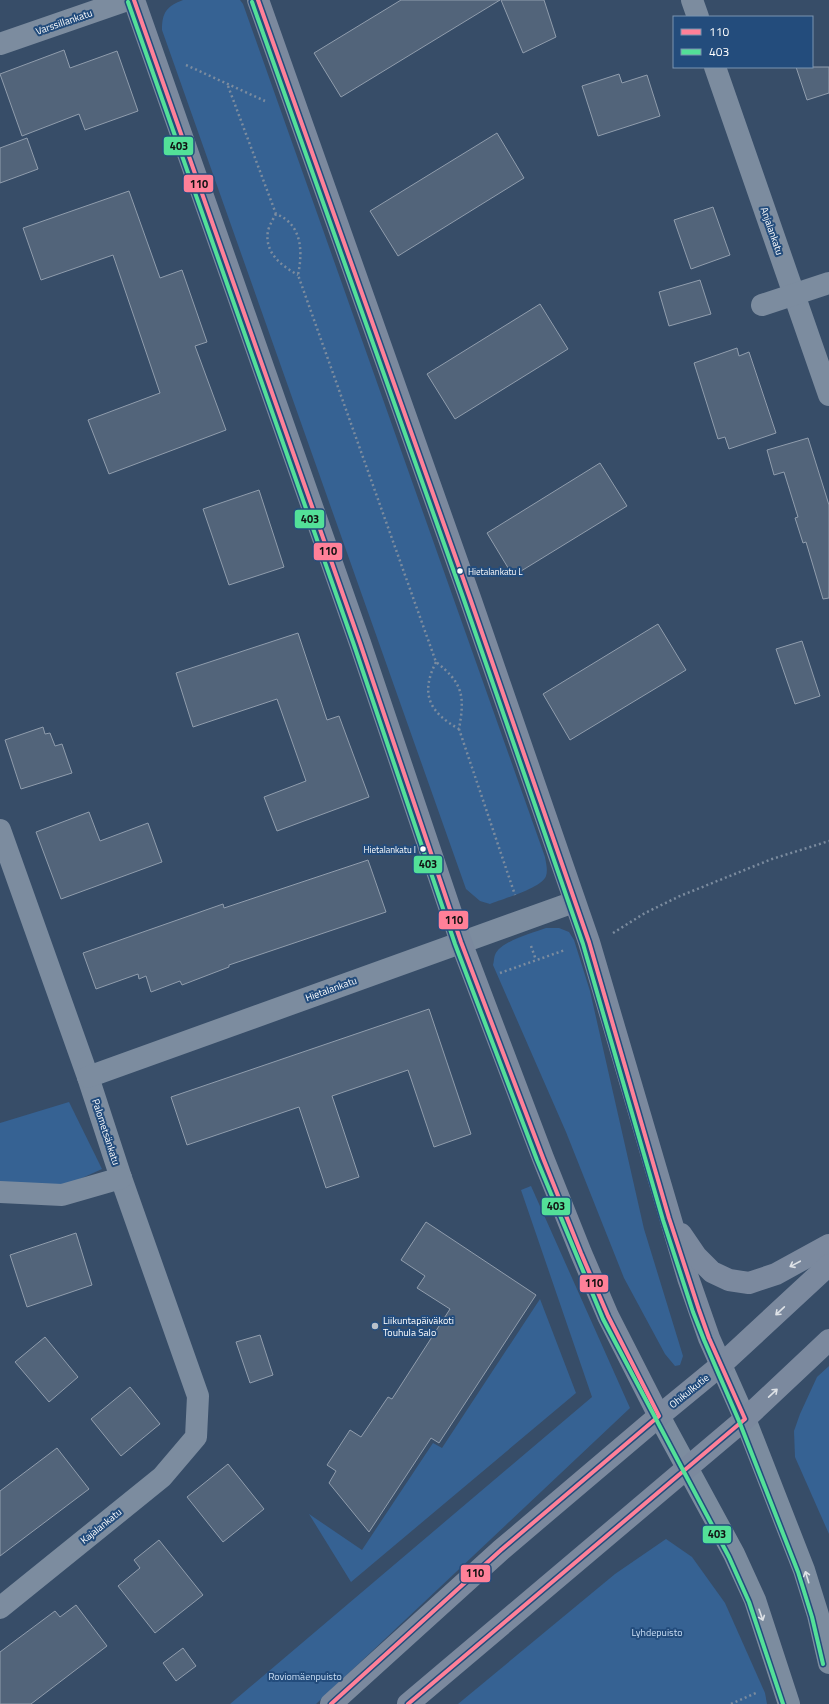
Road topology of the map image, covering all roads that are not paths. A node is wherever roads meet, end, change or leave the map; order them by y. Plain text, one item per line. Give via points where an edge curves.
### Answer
1 (127, 0) edge
2 (134, 0) edge
3 (258, 0) edge
4 (692, 0) edge
5 (698, 16) edge
6 (0, 44) edge
7 (716, 68) edge
8 (829, 283) edge
9 (794, 295) junction
10 (762, 305) dead end
11 (829, 395) edge
12 (0, 830) edge
13 (574, 902) junction
14 (461, 942) junction
15 (88, 1077) junction
16 (121, 1178) junction
17 (0, 1192) edge
18 (669, 1218) junction
19 (829, 1245) edge
20 (829, 1266) edge
21 (829, 1340) edge
22 (721, 1366) junction
23 (659, 1416) junction
24 (745, 1419) junction
25 (196, 1437) joint
26 (687, 1468) junction
27 (0, 1608) edge
28 (829, 1663) edge
29 (331, 1704) edge
30 (408, 1704) edge
31 (789, 1704) edge

1 - 6 street, Varssillankatu
2 - 14 main road via 360,643
3 - 13 main road via 470,598
4 - 5 street
7 - 9 street, Anjalankatu
8 - 9 street
9 - 10 street
9 - 11 street, Anjalankatu
12 - 15 street, Palometsänkatu
13 - 14 street, Hietalankatu
13 - 18 main road via 589,942
14 - 15 street, Hietalankatu
14 - 23 main road via 581,1254 608,1316
15 - 16 street, Palometsänkatu
16 - 17 street via 62,1195
16 - 25 street, Palometsänkatu via 198,1396
19 -> 18 main road via 776,1274 749,1283 729,1280 712,1272 696,1256
18 - 22 main road via 699,1310
20 -> 22 main road, Ohikulkutie
24 -> 21 main road
22 - 23 main road, Ohikulkutie
22 - 24 street
23 - 26 street
23 - 29 main road, Ohikulkutie via 501,1550
24 - 26 main road
28 -> 24 street via 804,1570
25 - 27 street, Kajalankatu via 162,1477
26 - 30 main road
26 -> 31 street via 734,1554 755,1600

